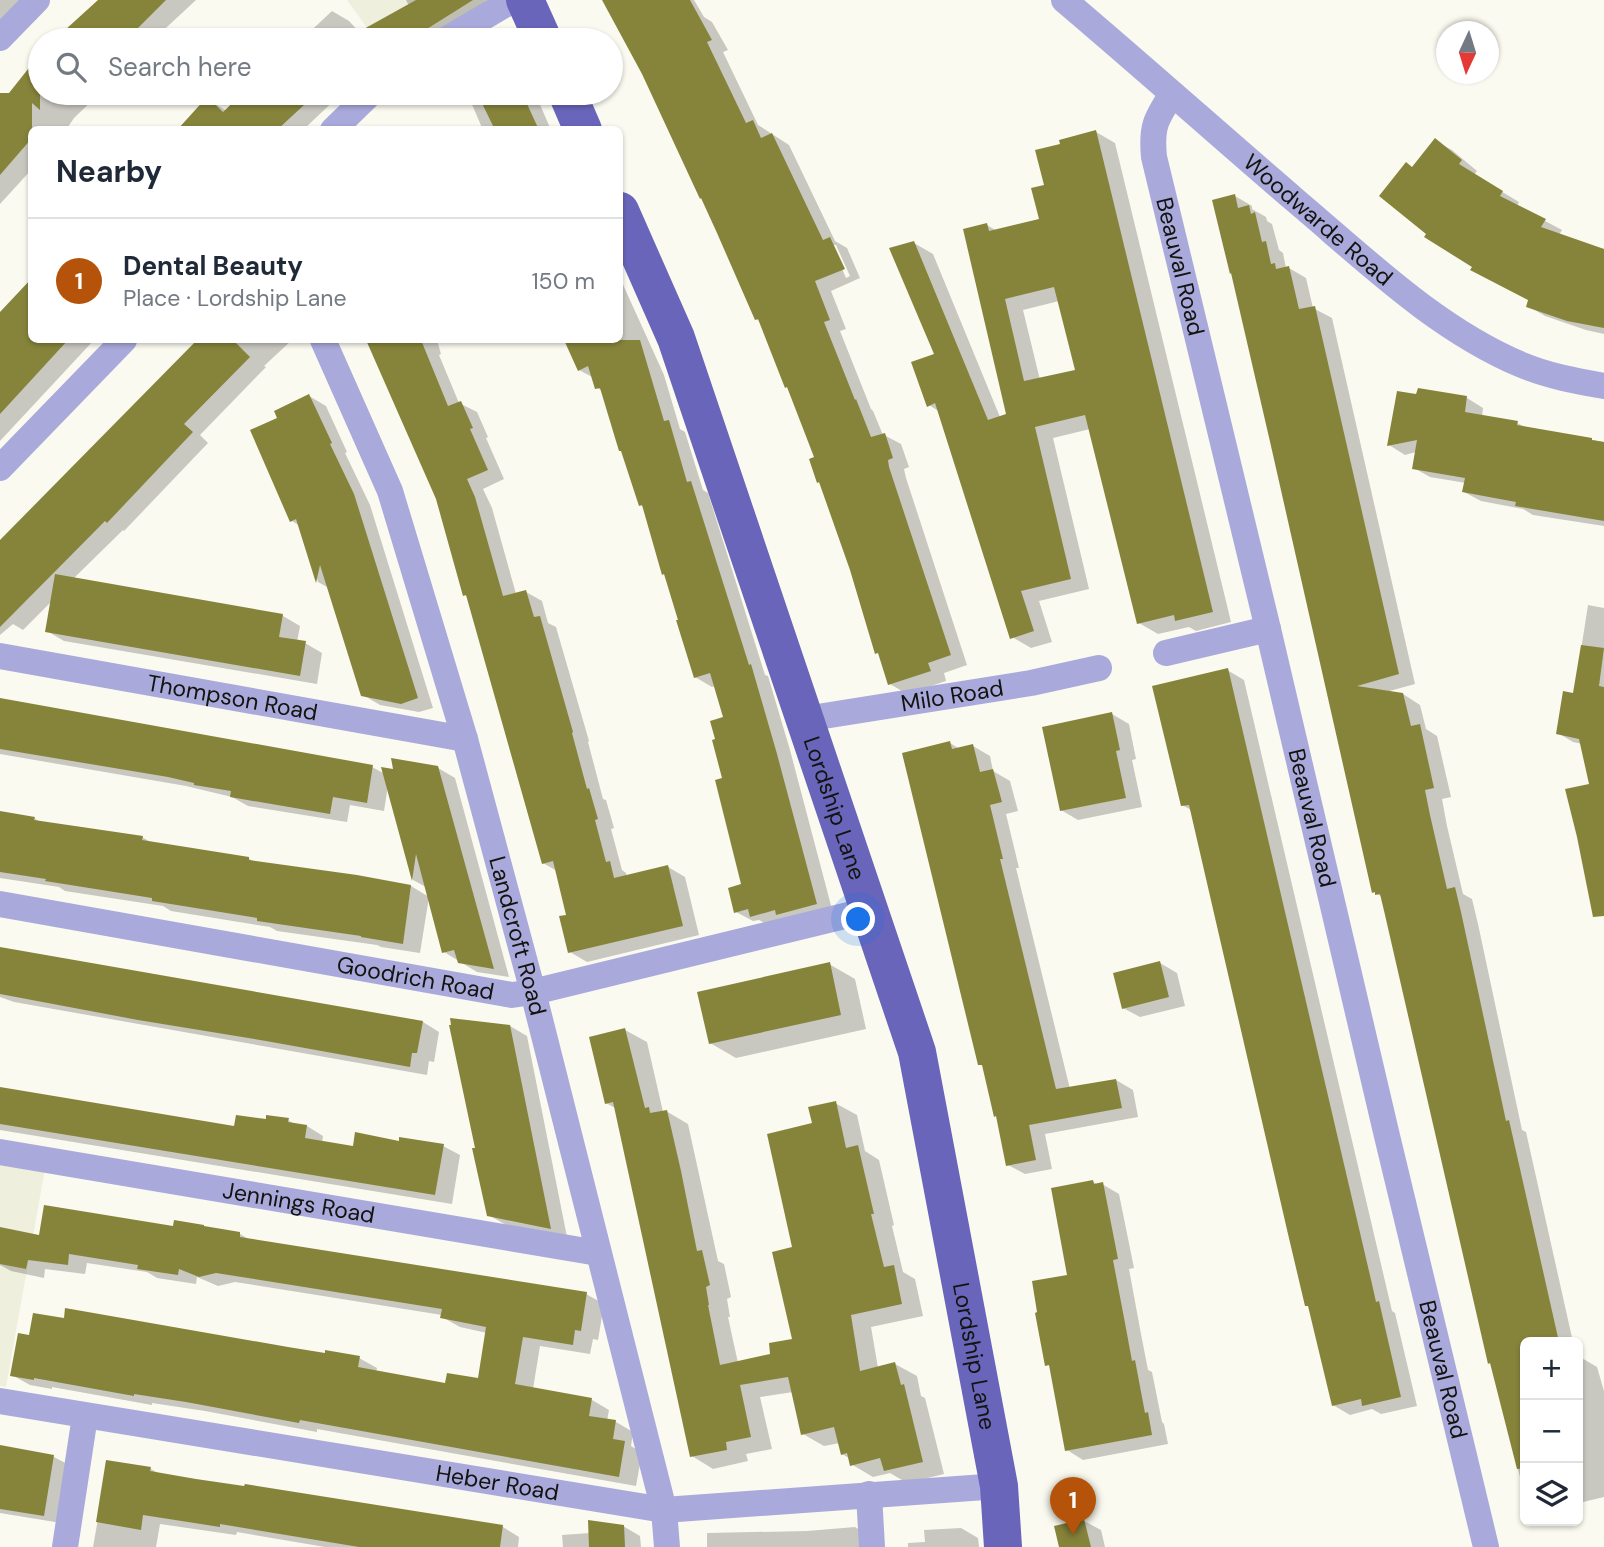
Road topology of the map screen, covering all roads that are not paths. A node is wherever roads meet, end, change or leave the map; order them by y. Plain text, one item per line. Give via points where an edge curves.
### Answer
1 (37, 0) edge
2 (513, 0) edge
3 (525, 0) edge
4 (1064, 0) edge
5 (465, 28) edge
6 (538, 28) edge
7 (0, 38) edge
8 (1172, 94) junction
9 (359, 105) edge
10 (572, 105) edge
11 (337, 126) edge
12 (581, 126) edge
13 (623, 218) edge
14 (121, 343) edge
15 (324, 343) edge
16 (1604, 386) edge
17 (0, 468) edge
18 (1268, 629) junction
19 (1166, 653) dead end
20 (0, 656) edge
21 (1099, 668) dead end
22 (805, 719) junction
23 (465, 739) junction
24 (0, 904) edge
25 (869, 910) junction
26 (533, 992) junction
27 (0, 1152) edge
28 (598, 1253) junction
29 (0, 1401) edge
30 (85, 1416) junction
31 (999, 1486) junction
32 (869, 1494) junction
33 (664, 1510) junction
34 (65, 1547) edge
35 (667, 1547) edge
36 (872, 1547) edge
37 (1003, 1547) edge
38 (1486, 1547) edge

1 - 7 street
2 - 5 street
3 - 6 main road
4 - 8 street, Woodwarde Road
8 - 16 street, Woodwarde Road via 1396,286 1451,325 1523,366
8 - 18 street, Beauval Road via 1153,128 1154,157
9 - 11 street
10 - 12 main road
13 - 22 main road, Lordship Lane via 676,338
14 - 17 street
15 - 23 street, Landcroft Road via 390,491
18 - 19 street
18 - 38 street, Beauval Road
20 - 23 street, Thompson Road
21 - 22 street, Milo Road
22 - 25 main road, Lordship Lane
23 - 26 street, Landcroft Road
24 - 26 street, Goodrich Road via 512,995
25 - 26 street, Goodrich Road
25 - 31 main road, Lordship Lane via 917,1052
26 - 28 street, Landcroft Road
27 - 28 street, Jennings Road
28 - 33 street, Landcroft Road
29 - 30 street, Heber Road
30 - 33 street, Heber Road
30 - 34 street
31 - 32 street, Heber Road
31 - 37 main road, Lordship Lane
32 - 33 street, Heber Road
32 - 36 street
33 - 35 street, Landcroft Road

